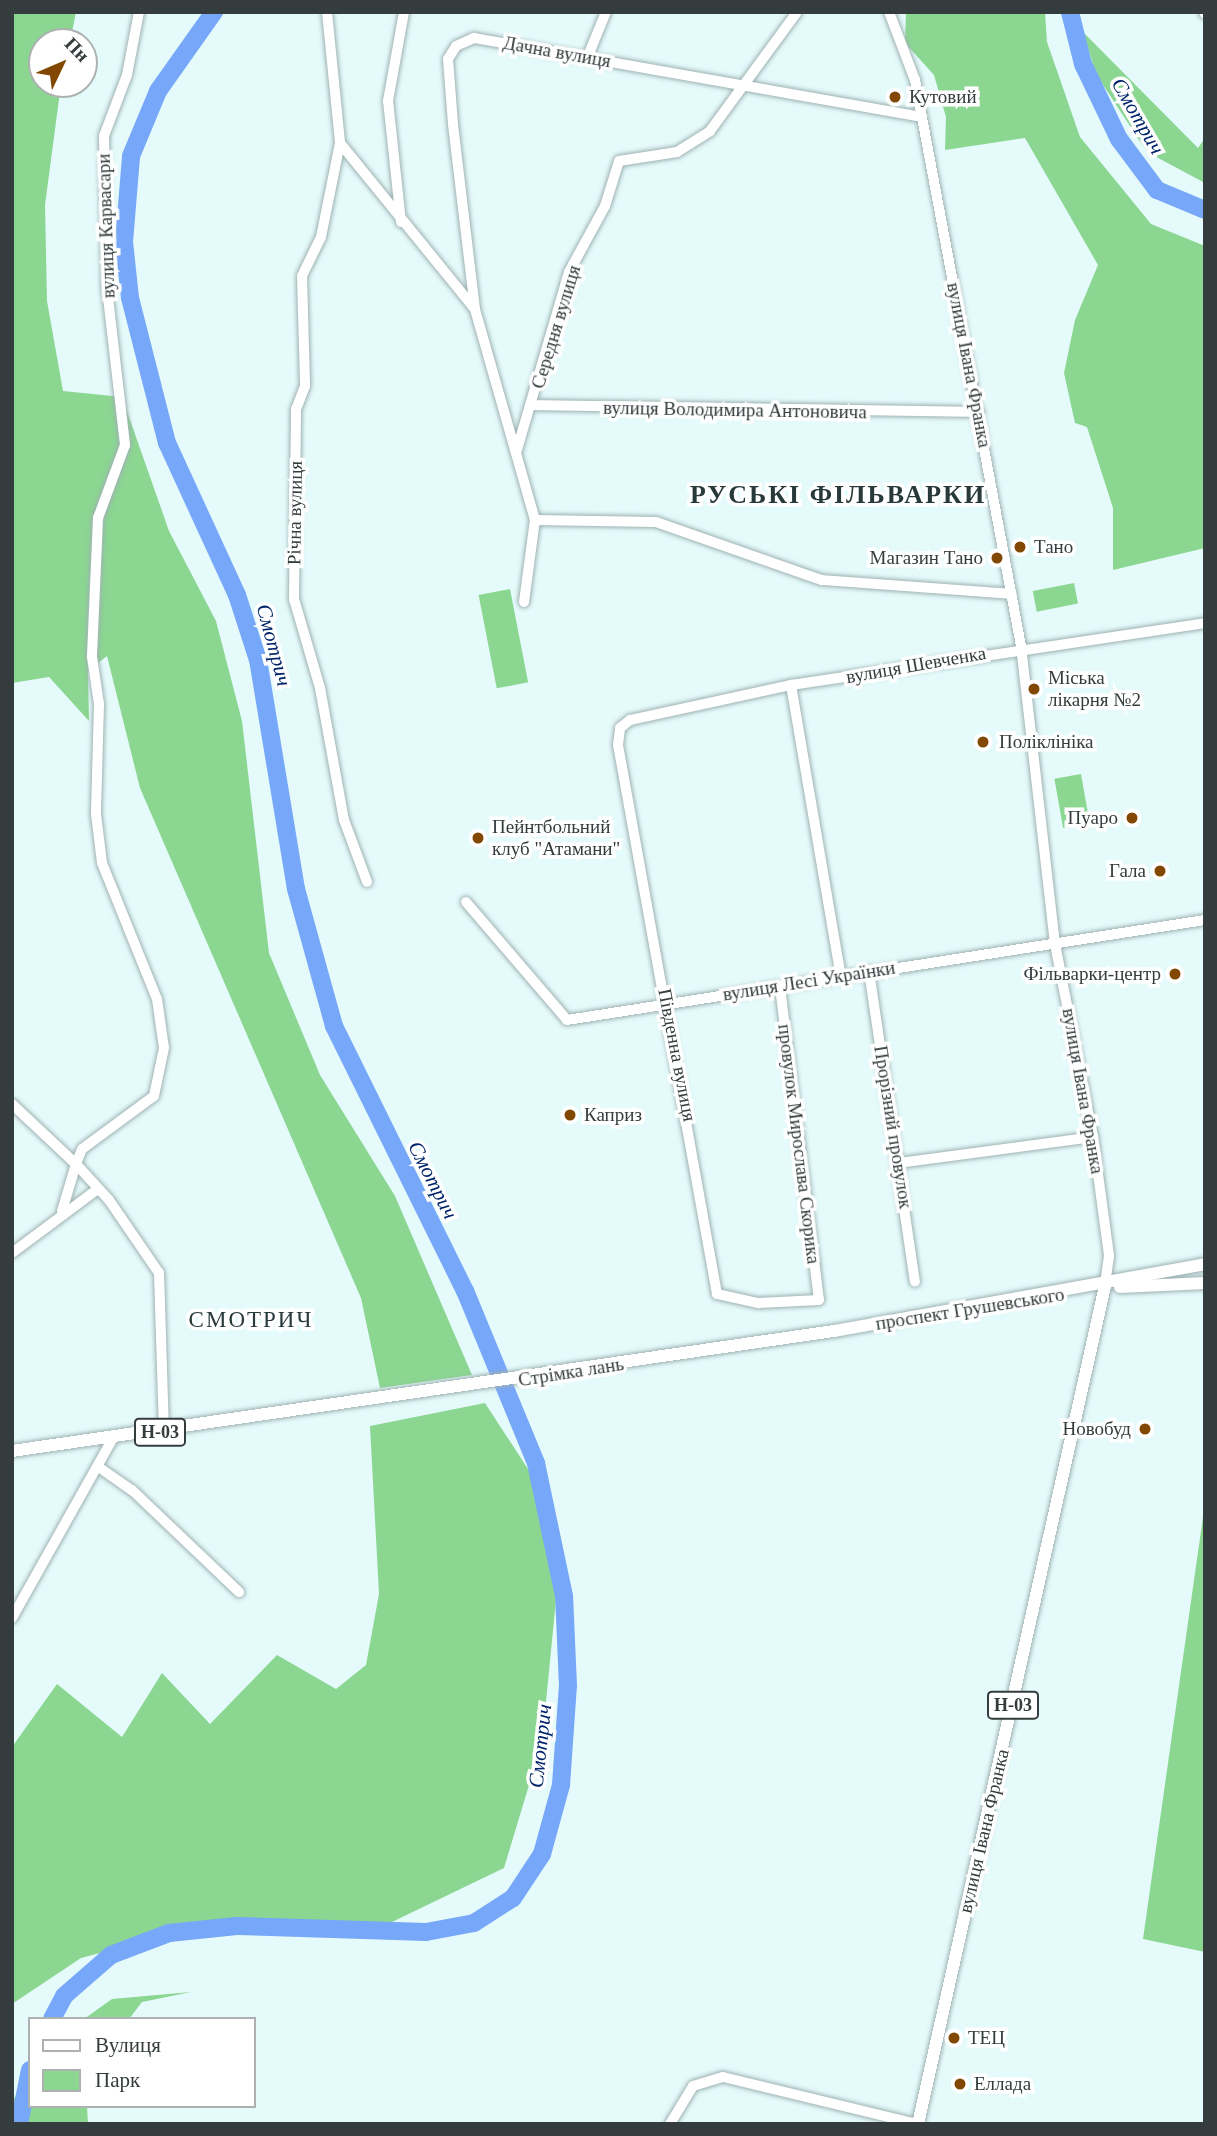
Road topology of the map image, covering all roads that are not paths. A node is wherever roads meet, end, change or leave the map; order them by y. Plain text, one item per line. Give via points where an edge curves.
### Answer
1 (139, 12) edge
2 (327, 12) edge
3 (404, 12) edge
4 (606, 12) edge
5 (797, 12) edge
6 (888, 12) edge
7 (588, 56) junction
8 (743, 85) junction
9 (922, 117) junction
10 (340, 143) junction
11 (401, 222) junction
12 (475, 309) junction
13 (533, 405) junction
14 (979, 412) junction
15 (516, 454) junction
16 (535, 520) junction
17 (1011, 594) junction
18 (524, 602) dead end
19 (1205, 623) edge
20 (1021, 646) junction
21 (791, 685) junction
22 (630, 720) joint
23 (367, 882) dead end
24 (466, 902) dead end
25 (1205, 920) edge
26 (1055, 944) junction
27 (869, 971) junction
28 (841, 976) junction
29 (780, 987) junction
30 (667, 1004) junction
31 (12, 1104) edge
32 (1093, 1137) junction
33 (899, 1163) junction
34 (76, 1164) junction
35 (98, 1189) junction
36 (62, 1211) junction
37 (12, 1253) edge
38 (1205, 1264) edge
39 (915, 1282) dead end
40 (1205, 1283) edge
41 (1105, 1286) junction
42 (819, 1300) joint
43 (834, 1331) joint
44 (164, 1432) junction
45 (112, 1440) junction
46 (12, 1451) edge
47 (100, 1468) junction
48 (239, 1592) dead end
49 (12, 1618) edge
50 (670, 2124) edge
51 (918, 2124) edge

1 - 34 street, вулиця Карвасари via 103,152 107,289 125,445 97,518 91,573 100,730 96,814 108,889 157,999 164,1048 154,1096 91,1141
2 - 10 street, Річна вулиця
3 - 11 street via 388,101
4 - 7 street
5 - 8 street, Середня вулиця
6 - 9 street, вулиця Івана Франка
7 - 8 street, Дачна вулиця
7 - 12 street, Дачна вулиця via 474,38 460,42 448,59
8 - 9 street, Дачна вулиця
8 - 13 street, Середня вулиця via 719,123 688,148 619,161 606,206 569,272
9 - 14 street, вулиця Івана Франка
10 - 11 street
10 - 23 street, Річна вулиця via 321,237 302,276 305,386 296,409 294,599 320,688 344,820
11 - 12 street
12 - 15 street, Середня вулиця
13 - 14 street, вулиця Володимира Антоновича
13 - 15 street, Середня вулиця
14 - 17 street, вулиця Івана Франка
15 - 16 street, Середня вулиця
16 - 17 street via 656,522 822,580
16 - 18 street, Середня вулиця
17 - 20 street, вулиця Івана Франка
19 - 20 street, вулиця Шевченка
20 - 21 street, вулиця Шевченка
20 - 26 street, вулиця Івана Франка
21 - 22 street, вулиця Шевченка
21 - 28 street
22 - 30 street, Південна вулиця via 620,728 618,745
24 - 30 street, вулиця Лесі Українки via 567,1020
25 - 26 street, вулиця Лесі Українки
26 - 27 street, вулиця Лесі Українки
26 - 32 street, вулиця Івана Франка
27 - 28 street, вулиця Лесі Українки
27 - 33 street, Прорізний провулок
28 - 29 street, вулиця Лесі Українки
29 - 30 street, вулиця Лесі Українки
29 - 42 street, провулок Мирослава Скорика
30 - 42 street, Південна вулиця via 717,1294 758,1303
31 - 34 street
32 - 33 street
32 - 41 street, вулиця Івана Франка via 1109,1256
33 - 39 street, Прорізний провулок
34 - 35 street
34 - 36 street
35 - 36 street
35 - 44 street via 162,1283
36 - 37 street via 31,1245
38 - 41 main road, проспект Грушевського
40 - 41 main road, проспект Грушевського
41 - 43 main road, проспект Грушевського / Н-03
41 - 51 main road, вулиця Івана Франка / Н-03
43 - 44 main road, Стрімка лань / Н-03
44 - 45 main road, Н-03
45 - 46 main road, Н-03
45 - 47 street
47 - 48 street via 132,1490
47 - 49 street
50 - 51 street via 693,2086 723,2077

